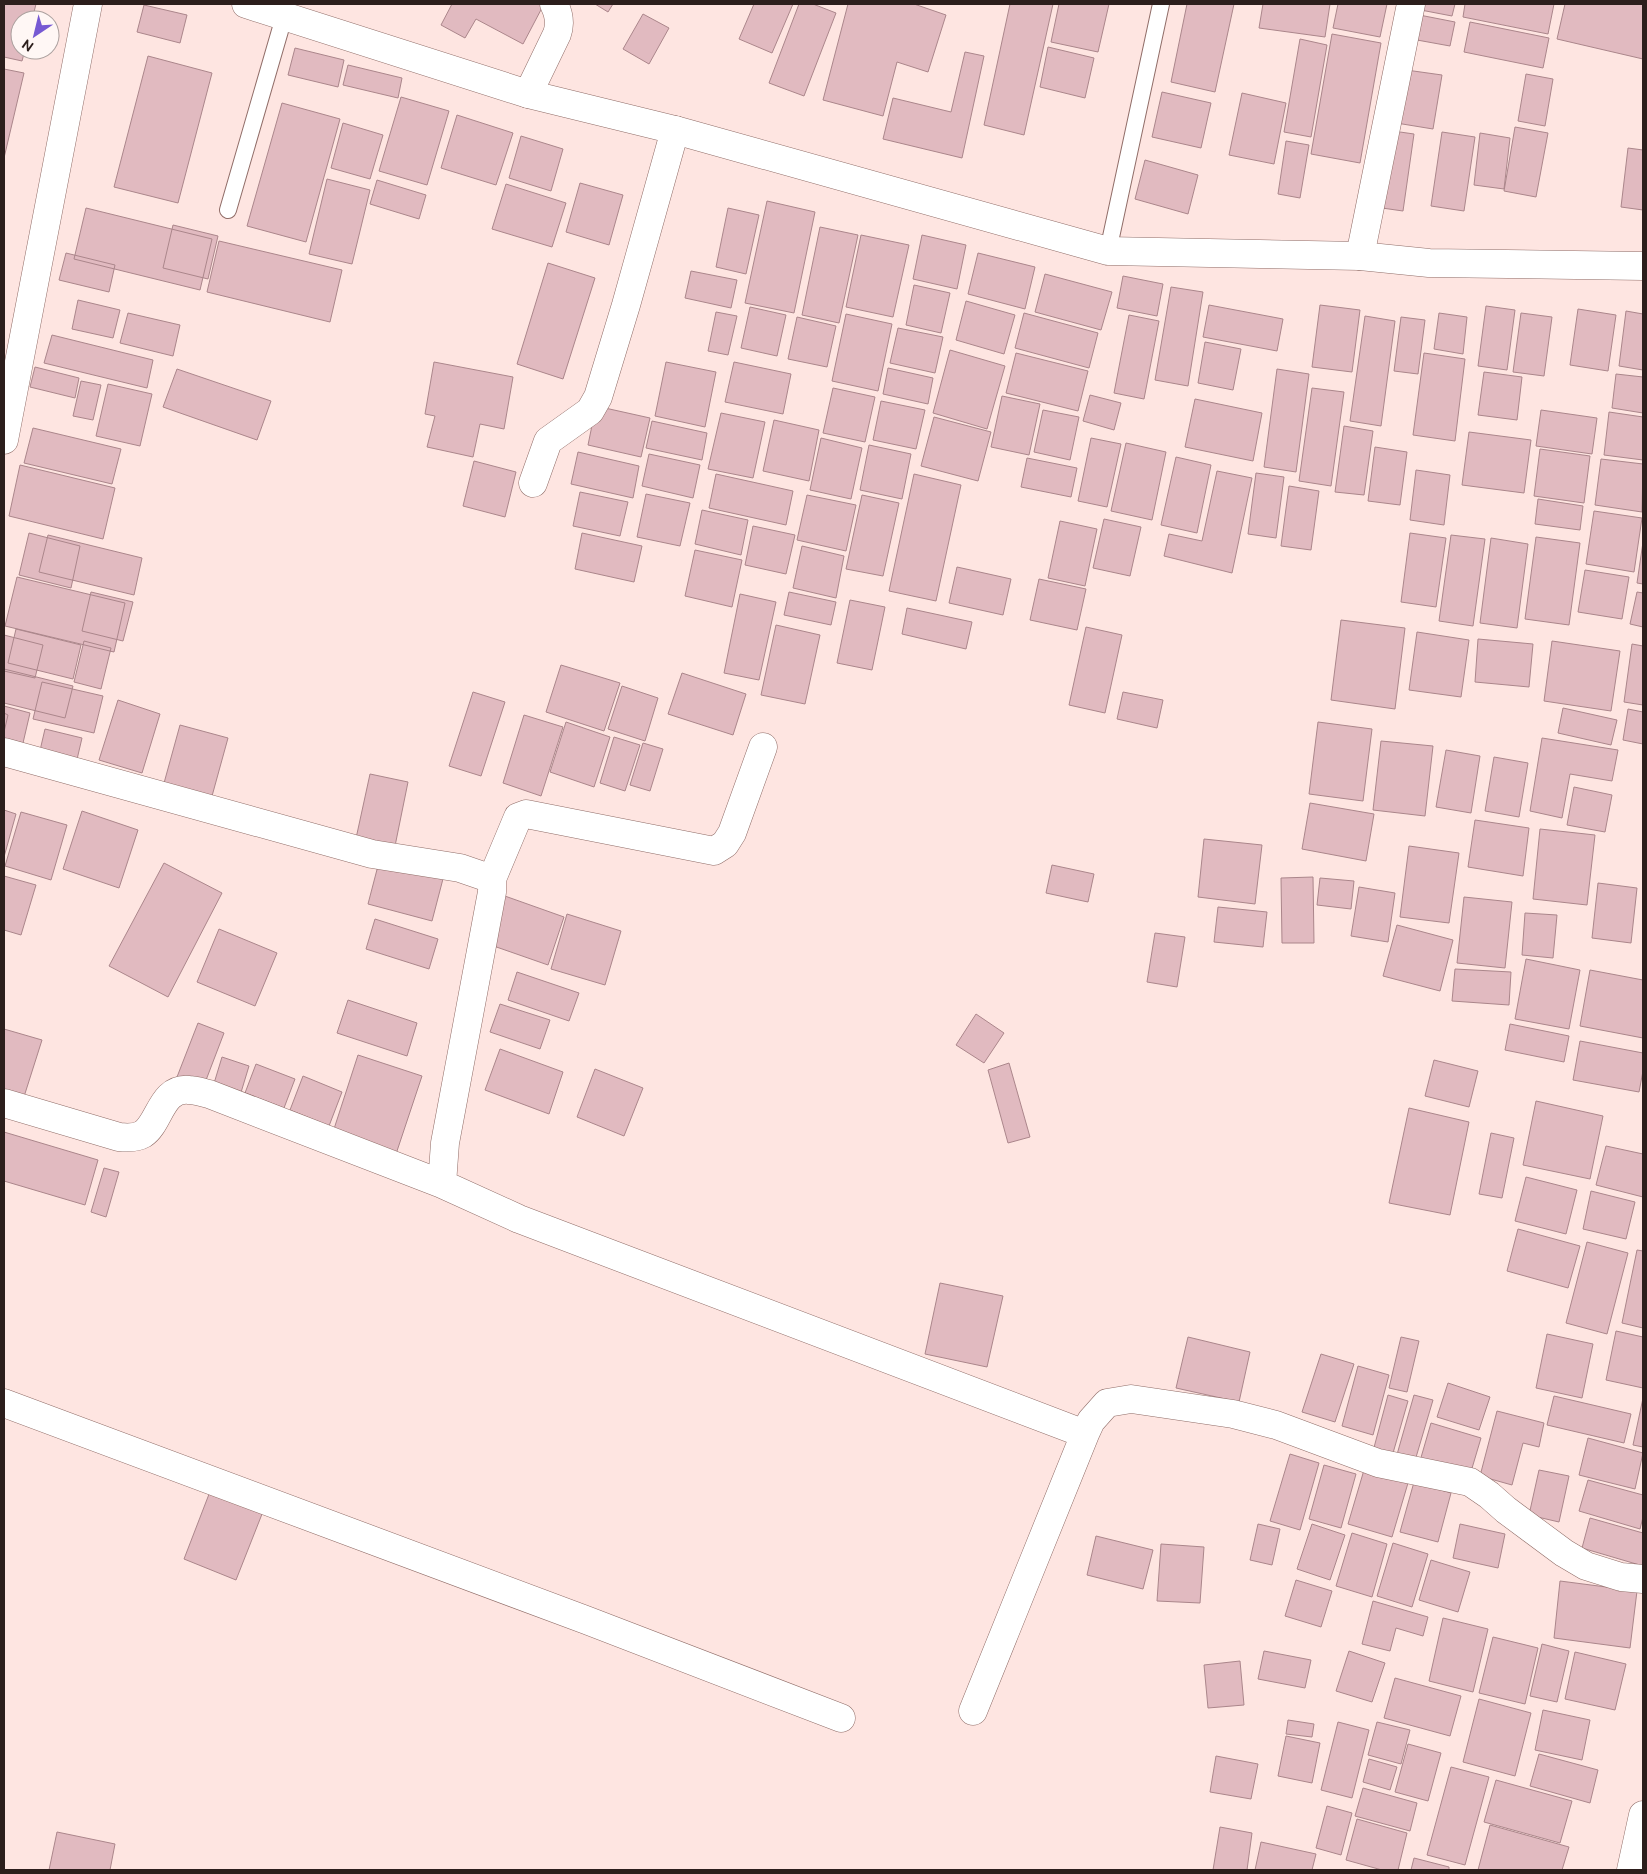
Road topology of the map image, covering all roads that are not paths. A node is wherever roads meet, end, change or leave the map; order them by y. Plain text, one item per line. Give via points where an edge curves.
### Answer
1 (88, 4) edge
2 (246, 4) edge
3 (554, 4) edge
4 (1161, 4) edge
5 (1412, 4) edge
6 (284, 17) junction
7 (528, 94) junction
8 (675, 130) junction
9 (228, 210) dead end
10 (1108, 251) junction
11 (1360, 256) junction
12 (1643, 266) edge
13 (4, 440) edge
14 (533, 483) dead end
15 (763, 747) dead end
16 (4, 752) edge
17 (492, 879) junction
18 (4, 1103) edge
19 (442, 1184) junction
20 (4, 1403) edge
21 (1085, 1434) junction
22 (1643, 1579) edge
23 (973, 1711) dead end
24 (841, 1718) dead end
25 (1643, 1815) edge
26 (1631, 1870) edge

1 - 13 main road
2 - 6 main road
3 - 7 main road via 560,26
4 - 10 lane
5 - 11 main road
6 - 7 main road
6 - 9 lane
7 - 8 main road
8 - 10 main road
8 - 14 main road via 598,397 590,411 548,441
10 - 11 main road
11 - 12 main road via 1429,263
15 - 17 main road via 732,833 725,844 714,851 526,814 518,817
16 - 17 main road via 372,854 460,868
17 - 19 main road via 445,1143
18 - 19 main road via 129,1138 143,1134 163,1102 188,1089 209,1094
19 - 21 main road via 519,1219
20 - 24 main road
21 - 22 main road via 1091,1421 1107,1403 1131,1399 1233,1414 1276,1425 1378,1463 1470,1482 1586,1566 1621,1577
21 - 23 main road
25 - 26 main road

